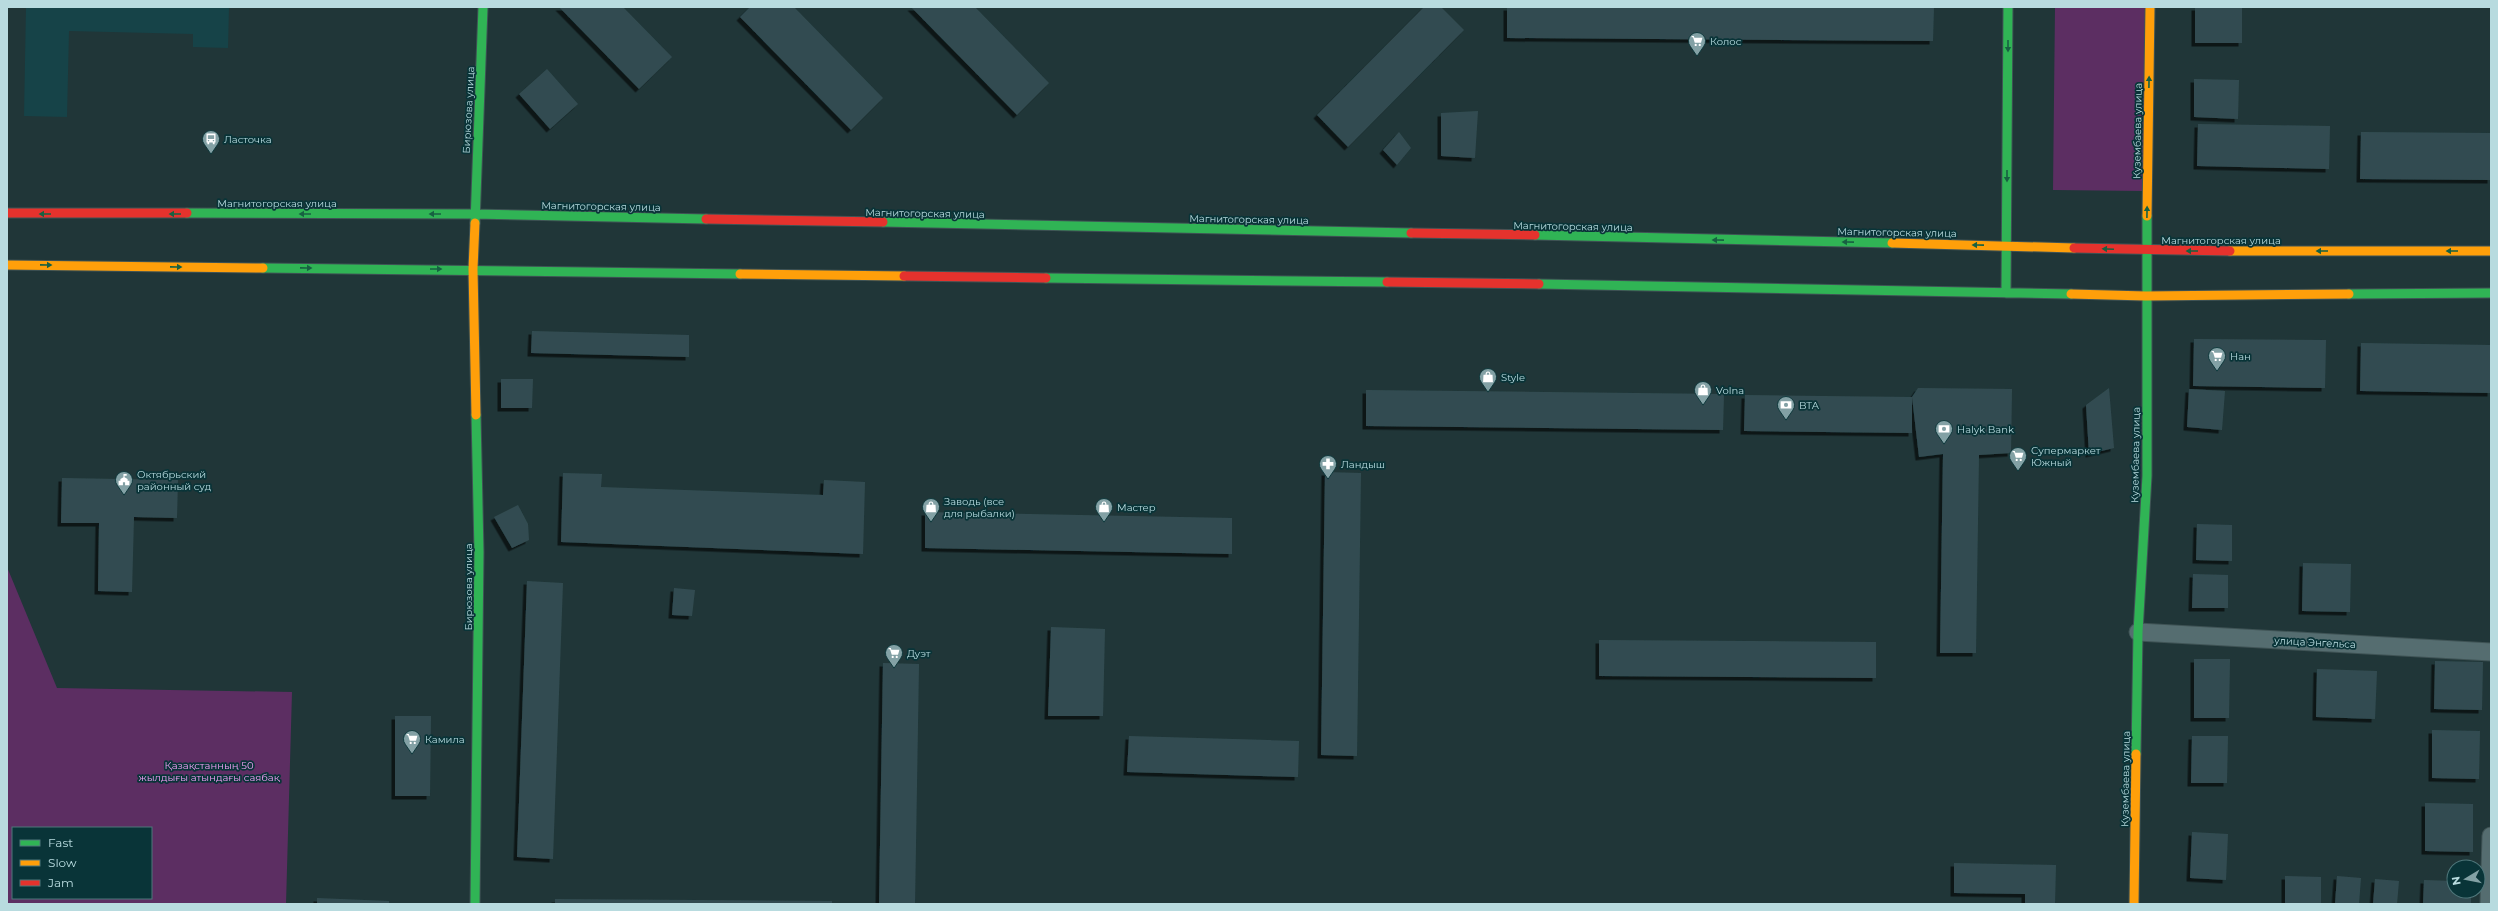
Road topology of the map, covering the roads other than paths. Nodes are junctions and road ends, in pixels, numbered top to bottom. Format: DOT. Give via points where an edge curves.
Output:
graph roads {
  1 [pos="483,7"];
  2 [pos="2008,7"];
  3 [pos="2150,7"];
  4 [pos="7,213"];
  5 [pos="474,214"];
  6 [pos="2006,245"];
  7 [pos="2491,250"];
  8 [pos="2147,251"];
  9 [pos="7,265"];
  10 [pos="473,269"];
  11 [pos="2006,293"];
  12 [pos="2491,294"];
  13 [pos="2146,296"];
  14 [pos="2138,632"];
  15 [pos="2491,652"];
  16 [pos="2491,836"];
  17 [pos="476,904"];
  18 [pos="2134,904"];
  19 [pos="2489,904"];
  1 -- 5 [label="main road, Бирюзова улица"];
  2 -- 6 [label="main road, one-way"];
  8 -- 3 [label="main road, Кузембаева улица, one-way"];
  5 -- 4 [label="main road, Магнитогорская улица, one-way"];
  6 -- 5 [label="main road, Магнитогорская улица, one-way"];
  5 -- 10 [label="main road, Бирюзова улица"];
  8 -- 6 [label="main road, Магнитогорская улица, one-way"];
  6 -- 11 [label="main road"];
  7 -- 8 [label="main road, Магнитогорская улица, one-way"];
  8 -- 13 [label="main road, Кузембаева улица"];
  9 -- 10 [label="main road, one-way"];
  10 -- 11 [label="main road" via="1729,286"];
  10 -- 17 [label="main road, Бирюзова улица" via="479,552"];
  11 -- 13 [label="main road"];
  12 -- 13 [label="main road"];
  13 -- 14 [label="main road, Кузембаева улица" via="2147,476"];
  14 -- 15 [label="street, улица Энгельса"];
  14 -- 18 [label="main road, Кузембаева улица"];
  16 -- 19 [label="street"];
}
